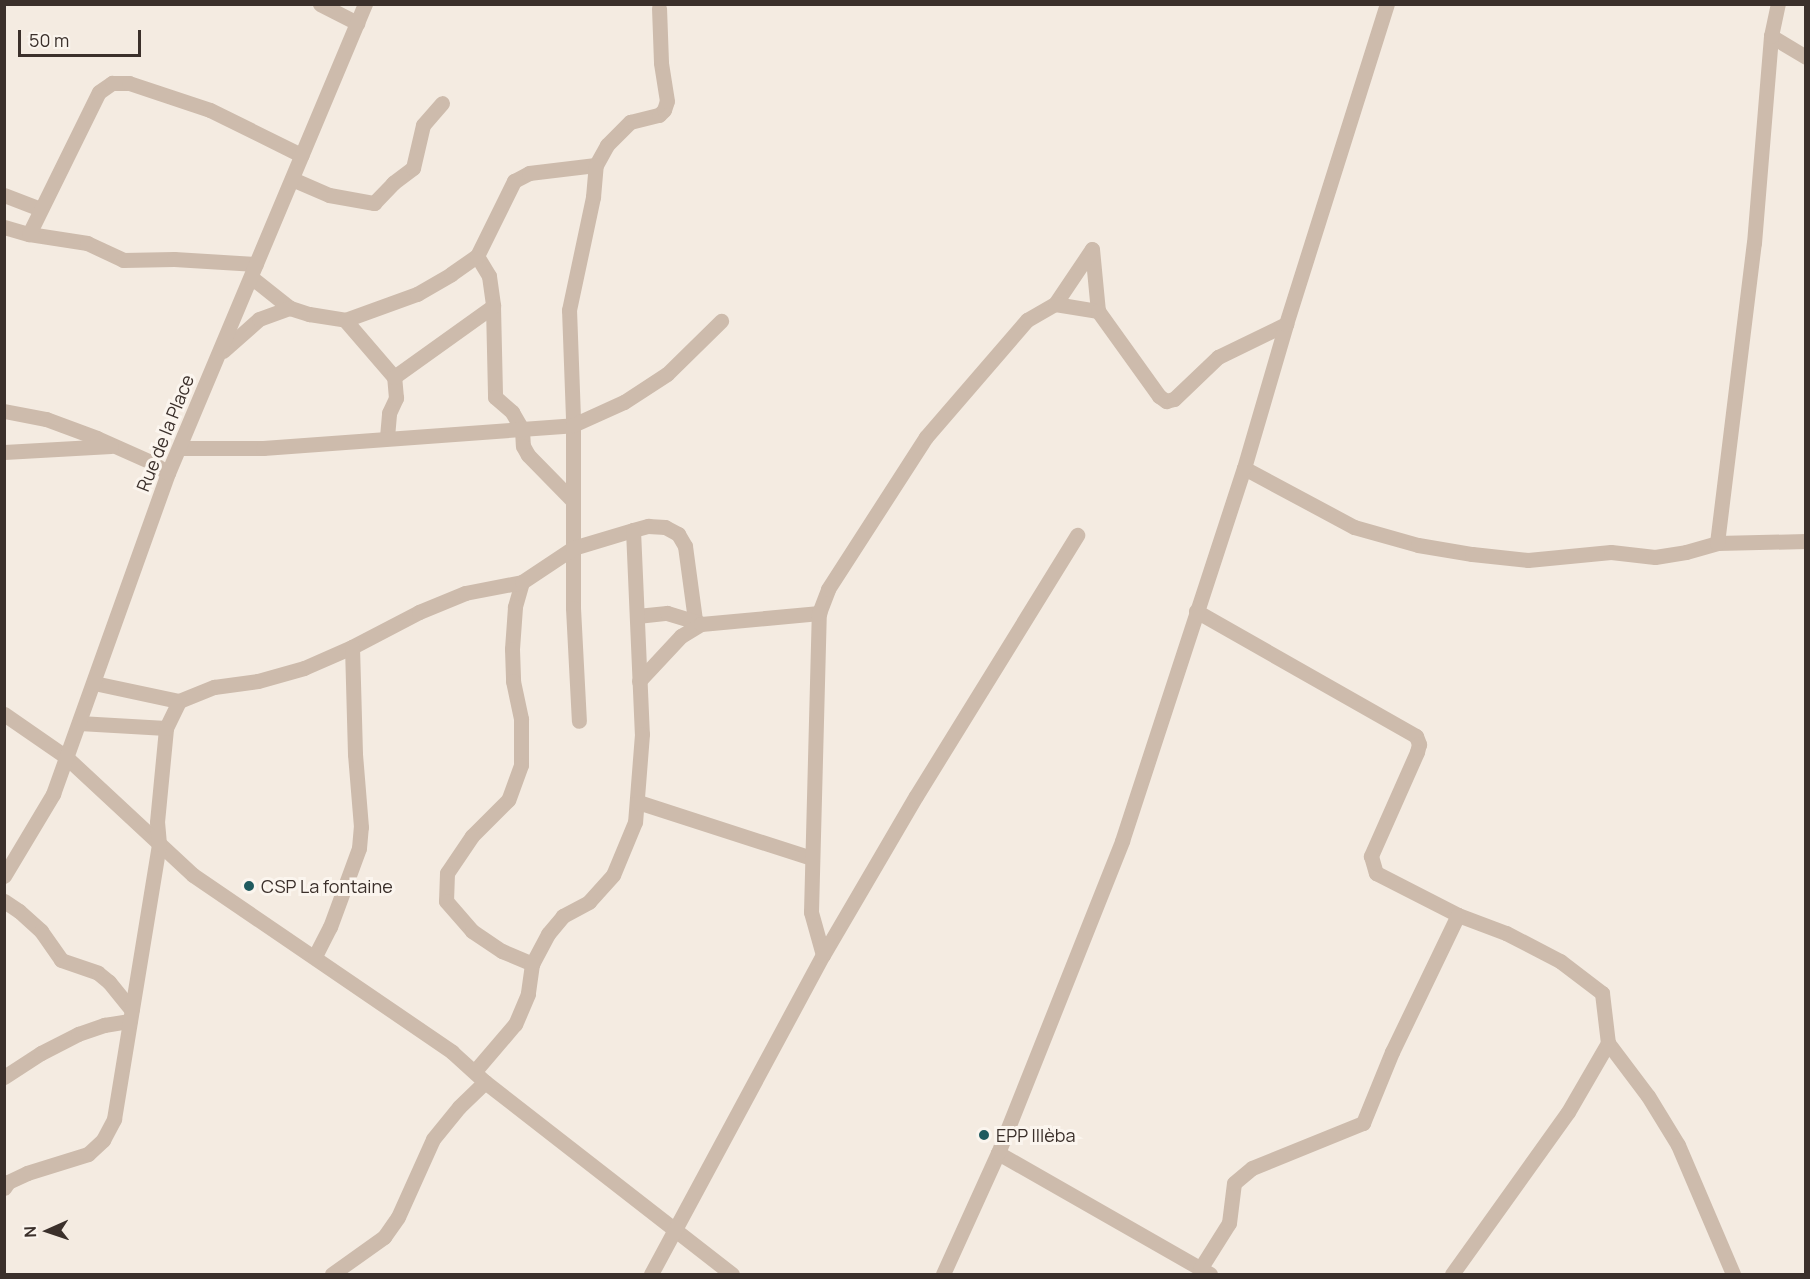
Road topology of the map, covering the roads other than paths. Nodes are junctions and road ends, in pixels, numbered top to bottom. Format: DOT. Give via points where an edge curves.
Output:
graph roads {
  1 [pos="320,4"];
  2 [pos="365,4"];
  3 [pos="1387,4"];
  4 [pos="1778,4"];
  5 [pos="659,8"];
  6 [pos="357,23"];
  7 [pos="1771,36"];
  8 [pos="1806,57"];
  9 [pos="442,103"];
  10 [pos="301,155"];
  11 [pos="596,165"];
  12 [pos="292,179"];
  13 [pos="4,195"];
  14 [pos="40,208"];
  15 [pos="4,226"];
  16 [pos="29,234"];
  17 [pos="477,256"];
  18 [pos="254,271"];
  19 [pos="1055,304"];
  20 [pos="493,306"];
  21 [pos="290,308"];
  22 [pos="1098,311"];
  23 [pos="345,320"];
  24 [pos="721,321"];
  25 [pos="1286,324"];
  26 [pos="217,357"];
  27 [pos="394,377"];
  28 [pos="4,411"];
  29 [pos="573,422"];
  30 [pos="522,429"];
  31 [pos="387,437"];
  32 [pos="114,446"];
  33 [pos="180,448"];
  34 [pos="4,452"];
  35 [pos="1244,468"];
  36 [pos="168,473"];
  37 [pos="572,500"];
  38 [pos="633,530"];
  39 [pos="1077,535"];
  40 [pos="1806,541"];
  41 [pos="1717,543"];
  42 [pos="573,548"];
  43 [pos="522,582"];
  44 [pos="1196,611"];
  45 [pos="819,613"];
  46 [pos="637,616"];
  47 [pos="698,622"];
  48 [pos="352,647"];
  49 [pos="639,681"];
  50 [pos="94,683"];
  51 [pos="179,701"];
  52 [pos="4,714"];
  53 [pos="579,721"];
  54 [pos="79,723"];
  55 [pos="166,728"];
  56 [pos="66,757"];
  57 [pos="638,802"];
  58 [pos="159,844"];
  59 [pos="811,858"];
  60 [pos="4,876"];
  61 [pos="4,901"];
  62 [pos="1458,915"];
  63 [pos="823,955"];
  64 [pos="315,956"];
  65 [pos="532,964"];
  66 [pos="131,1016"];
  67 [pos="1608,1043"];
  68 [pos="4,1077"];
  69 [pos="480,1077"];
  70 [pos="998,1153"];
  71 [pos="4,1188"];
  72 [pos="677,1231"];
  73 [pos="1205,1272"];
  74 [pos="1455,1273"];
  75 [pos="332,1275"];
  76 [pos="651,1275"];
  77 [pos="732,1275"];
  78 [pos="943,1275"];
  79 [pos="1733,1275"];
  1 -- 6 [label="street"];
  2 -- 6 [label="street, Rue de la Place"];
  3 -- 25 [label="street"];
  4 -- 7 [label="street"];
  5 -- 11 [label="street" via="667,101 664,110 659,115 630,122 607,145"];
  6 -- 10 [label="street, Rue de la Place"];
  7 -- 8 [label="street"];
  7 -- 41 [label="street" via="1754,243"];
  9 -- 12 [label="street" via="423,125 413,168 374,203 329,195"];
  10 -- 12 [label="street, Rue de la Place"];
  10 -- 14 [label="street" via="210,110 129,83 112,83 99,92"];
  11 -- 17 [label="street" via="529,173 514,181"];
  11 -- 29 [label="street" via="569,310"];
  12 -- 18 [label="street, Rue de la Place"];
  13 -- 14 [label="street"];
  14 -- 16 [label="street"];
  15 -- 16 [label="street"];
  16 -- 18 [label="street" via="87,243 123,260 174,259"];
  17 -- 20 [label="street" via="489,276"];
  17 -- 23 [label="street" via="417,294"];
  18 -- 21 [label="street"];
  18 -- 26 [label="street, Rue de la Place"];
  19 -- 22 [label="street"];
  19 -- 22 [label="street" via="1092,249"];
  19 -- 45 [label="street" via="1027,320 926,437 828,589"];
  20 -- 27 [label="street"];
  20 -- 30 [label="street" via="495,398 512,412"];
  21 -- 23 [label="street"];
  21 -- 26 [label="street" via="259,319"];
  22 -- 25 [label="street" via="1166,401 1174,399 1218,357"];
  23 -- 27 [label="street"];
  24 -- 29 [label="street" via="667,374 624,402"];
  25 -- 35 [label="street"];
  26 -- 33 [label="street, Rue de la Place"];
  27 -- 31 [label="street" via="396,398 389,413"];
  28 -- 32 [label="street" via="46,419"];
  29 -- 30 [label="street"];
  29 -- 37 [label="street"];
  30 -- 31 [label="street"];
  30 -- 37 [label="street" via="528,455"];
  31 -- 33 [label="street" via="263,448"];
  32 -- 34 [label="street"];
  32 -- 36 [label="street"];
  33 -- 36 [label="street, Rue de la Place"];
  35 -- 41 [label="street" via="1354,527 1461,552 1528,560 1611,552 1655,557"];
  35 -- 44 [label="street"];
  36 -- 50 [label="street, Rue de la Place"];
  37 -- 42 [label="street"];
  38 -- 42 [label="street"];
  38 -- 46 [label="street"];
  38 -- 47 [label="street" via="665,527 678,534 685,546"];
  39 -- 63 [label="street"];
  40 -- 41 [label="street"];
  42 -- 43 [label="street"];
  42 -- 53 [label="street"];
  43 -- 48 [label="street" via="465,593"];
  43 -- 65 [label="street" via="515,607 512,649 513,681 521,719 521,765 508,800 472,836 447,873 446,901 472,932"];
  44 -- 62 [label="street" via="1416,736 1418,752 1371,856 1371,865 1376,873"];
  44 -- 70 [label="street" via="1122,841"];
  45 -- 47 [label="street"];
  45 -- 59 [label="street"];
  46 -- 47 [label="street" via="667,613"];
  46 -- 49 [label="street"];
  47 -- 49 [label="street"];
  48 -- 51 [label="street" via="304,668 258,681 214,687"];
  48 -- 64 [label="street" via="361,826 358,848 334,917"];
  49 -- 57 [label="street" via="642,734"];
  50 -- 51 [label="street"];
  50 -- 54 [label="street, Rue de la Place"];
  51 -- 55 [label="street"];
  52 -- 56 [label="street"];
  54 -- 55 [label="street"];
  54 -- 56 [label="street, Rue de la Place"];
  55 -- 58 [label="street" via="157,822"];
  56 -- 58 [label="street"];
  56 -- 60 [label="street, Rue de la Place" via="53,794"];
  57 -- 59 [label="street"];
  57 -- 65 [label="street" via="635,822 613,875 589,902 563,916"];
  58 -- 64 [label="street" via="193,874"];
  58 -- 66 [label="street"];
  59 -- 63 [label="street" via="811,912"];
  61 -- 66 [label="street" via="20,910 41,931 61,960 98,973 109,982"];
  62 -- 67 [label="street" via="1506,933 1560,961 1602,993"];
  62 -- 73 [label="street" via="1392,1052 1363,1123 1252,1168 1234,1184 1228,1223"];
  63 -- 72 [label="street"];
  64 -- 69 [label="street" via="452,1052"];
  65 -- 69 [label="street" via="528,994 515,1024"];
  66 -- 68 [label="street" via="78,1034"];
  66 -- 71 [label="street" via="114,1119 103,1140 88,1154 27,1173"];
  67 -- 74 [label="street" via="1568,1112"];
  67 -- 79 [label="street" via="1678,1145"];
  69 -- 72 [label="street"];
  69 -- 75 [label="street" via="434,1139 398,1217 384,1237"];
  70 -- 73 [label="street"];
  70 -- 78 [label="street"];
  72 -- 76 [label="street"];
  72 -- 77 [label="street"];
}
